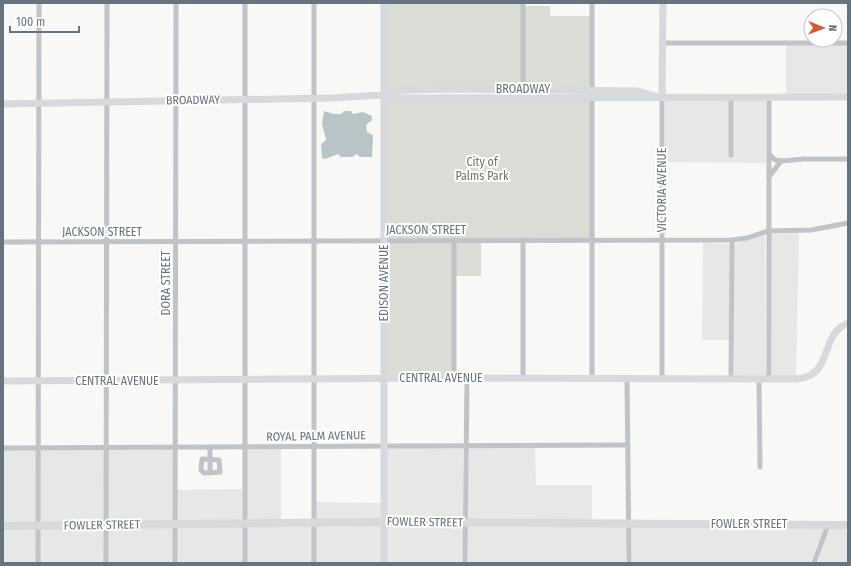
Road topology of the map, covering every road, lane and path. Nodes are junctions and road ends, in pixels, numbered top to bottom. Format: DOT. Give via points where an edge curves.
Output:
graph roads {
  1 [pos="39,3"];
  2 [pos="108,3"];
  3 [pos="176,3"];
  4 [pos="245,3"];
  5 [pos="314,3"];
  6 [pos="384,3"];
  7 [pos="523,3"];
  8 [pos="592,3"];
  9 [pos="663,3"];
  10 [pos="663,43"];
  11 [pos="848,43"];
  12 [pos="523,89"];
  13 [pos="592,89"];
  14 [pos="383,95"];
  15 [pos="592,97"];
  16 [pos="848,97"];
  17 [pos="314,98"];
  18 [pos="523,98"];
  19 [pos="662,98"];
  20 [pos="731,98"];
  21 [pos="769,98"];
  22 [pos="175,100"];
  23 [pos="245,100"];
  24 [pos="107,102"];
  25 [pos="3,104"];
  26 [pos="38,104"];
  27 [pos="769,154"];
  28 [pos="731,155"];
  29 [pos="848,159"];
  30 [pos="781,161"];
  31 [pos="769,176"];
  32 [pos="848,223"];
  33 [pos="768,231"];
  34 [pos="314,240"];
  35 [pos="384,240"];
  36 [pos="454,240"];
  37 [pos="523,240"];
  38 [pos="592,240"];
  39 [pos="662,240"];
  40 [pos="732,240"];
  41 [pos="176,241"];
  42 [pos="245,241"];
  43 [pos="3,242"];
  44 [pos="38,242"];
  45 [pos="106,242"];
  46 [pos="848,323"];
  47 [pos="384,378"];
  48 [pos="454,378"];
  49 [pos="467,378"];
  50 [pos="523,378"];
  51 [pos="592,378"];
  52 [pos="627,378"];
  53 [pos="662,378"];
  54 [pos="732,378"];
  55 [pos="314,379"];
  56 [pos="759,379"];
  57 [pos="769,379"];
  58 [pos="176,380"];
  59 [pos="245,380"];
  60 [pos="3,381"];
  61 [pos="38,381"];
  62 [pos="106,381"];
  63 [pos="314,445"];
  64 [pos="384,445"];
  65 [pos="466,445"];
  66 [pos="628,445"];
  67 [pos="176,446"];
  68 [pos="245,446"];
  69 [pos="106,447"];
  70 [pos="210,447"];
  71 [pos="3,448"];
  72 [pos="38,448"];
  73 [pos="210,459"];
  74 [pos="760,467"];
  75 [pos="210,473"];
  76 [pos="314,522"];
  77 [pos="384,522"];
  78 [pos="466,523"];
  79 [pos="175,524"];
  80 [pos="245,524"];
  81 [pos="628,524"];
  82 [pos="106,525"];
  83 [pos="828,525"];
  84 [pos="848,525"];
  85 [pos="3,526"];
  86 [pos="38,526"];
  87 [pos="38,563"];
  88 [pos="106,563"];
  89 [pos="175,563"];
  90 [pos="245,563"];
  91 [pos="314,563"];
  92 [pos="384,563"];
  93 [pos="465,563"];
  94 [pos="629,563"];
  95 [pos="814,563"];
  1 -- 26 [label="street"];
  2 -- 24 [label="street"];
  3 -- 22 [label="street, DORA STREET"];
  4 -- 23 [label="street"];
  5 -- 17 [label="street"];
  6 -- 14 [label="street, EDISON AVENUE"];
  7 -- 12 [label="street"];
  8 -- 13 [label="street"];
  9 -- 10 [label="street, VICTORIA AVENUE"];
  10 -- 11 [label="street"];
  10 -- 19 [label="street, VICTORIA AVENUE"];
  12 -- 13 [label="street, BROADWAY"];
  12 -- 14 [label="street, BROADWAY" via="405,90"];
  12 -- 18 [label="street"];
  13 -- 15 [label="street"];
  13 -- 19 [label="street, BROADWAY" via="638,90"];
  14 -- 17 [label="street, BROADWAY"];
  14 -- 18 [label="street, BROADWAY" via="400,98"];
  14 -- 35 [label="street, EDISON AVENUE"];
  15 -- 18 [label="street, BROADWAY"];
  15 -- 19 [label="street, BROADWAY"];
  15 -- 38 [label="street"];
  16 -- 21 [label="street, BROADWAY"];
  17 -- 23 [label="street, BROADWAY"];
  17 -- 34 [label="street"];
  19 -- 20 [label="street, BROADWAY"];
  19 -- 39 [label="street, VICTORIA AVENUE"];
  20 -- 21 [label="street, BROADWAY"];
  20 -- 28 [label="street"];
  21 -- 27 [label="street"];
  22 -- 23 [label="street, BROADWAY"];
  22 -- 24 [label="street, BROADWAY"];
  22 -- 41 [label="street, DORA STREET"];
  23 -- 42 [label="street"];
  24 -- 26 [label="street, BROADWAY"];
  24 -- 45 [label="street"];
  25 -- 26 [label="street, BROADWAY"];
  26 -- 44 [label="street"];
  27 -- 30 [label="street" via="775,160"];
  27 -- 31 [label="street"];
  29 -- 30 [label="street"];
  30 -- 31 [label="street"];
  31 -- 33 [label="street"];
  32 -- 33 [label="street, JACKSON STREET" via="810,230"];
  33 -- 40 [label="street, JACKSON STREET"];
  33 -- 57 [label="street"];
  34 -- 35 [label="street, JACKSON STREET"];
  34 -- 42 [label="street, JACKSON STREET"];
  34 -- 55 [label="street"];
  35 -- 36 [label="street, JACKSON STREET"];
  35 -- 47 [label="street, EDISON AVENUE"];
  36 -- 37 [label="street, JACKSON STREET"];
  36 -- 48 [label="street"];
  37 -- 38 [label="street, JACKSON STREET"];
  37 -- 50 [label="street"];
  38 -- 39 [label="street, JACKSON STREET"];
  38 -- 51 [label="street"];
  39 -- 40 [label="street, JACKSON STREET"];
  39 -- 53 [label="street, VICTORIA AVENUE"];
  40 -- 54 [label="street"];
  41 -- 42 [label="street, JACKSON STREET"];
  41 -- 45 [label="street, JACKSON STREET"];
  41 -- 58 [label="street, DORA STREET"];
  42 -- 59 [label="street"];
  43 -- 44 [label="street, JACKSON STREET"];
  44 -- 45 [label="street, JACKSON STREET"];
  44 -- 61 [label="street"];
  45 -- 62 [label="street"];
  46 -- 57 [label="street, CENTRAL AVENUE" via="838,328 831,336 824,361 813,373 802,378"];
  47 -- 48 [label="street, CENTRAL AVENUE"];
  47 -- 55 [label="street, CENTRAL AVENUE"];
  47 -- 64 [label="street, EDISON AVENUE"];
  48 -- 49 [label="street, CENTRAL AVENUE"];
  49 -- 50 [label="street, CENTRAL AVENUE"];
  49 -- 65 [label="street"];
  50 -- 51 [label="street, CENTRAL AVENUE"];
  51 -- 52 [label="street, CENTRAL AVENUE"];
  52 -- 53 [label="street, CENTRAL AVENUE"];
  52 -- 66 [label="street"];
  53 -- 54 [label="street, CENTRAL AVENUE"];
  54 -- 56 [label="street, CENTRAL AVENUE"];
  55 -- 59 [label="street, CENTRAL AVENUE"];
  55 -- 63 [label="street"];
  56 -- 57 [label="street, CENTRAL AVENUE"];
  56 -- 74 [label="street"];
  58 -- 59 [label="street, CENTRAL AVENUE"];
  58 -- 62 [label="street, CENTRAL AVENUE"];
  58 -- 67 [label="street, DORA STREET"];
  59 -- 68 [label="street"];
  60 -- 61 [label="street, CENTRAL AVENUE"];
  61 -- 62 [label="street, CENTRAL AVENUE"];
  61 -- 72 [label="street"];
  62 -- 69 [label="street"];
  63 -- 64 [label="street, ROYAL PALM AVENUE"];
  63 -- 68 [label="street, ROYAL PALM AVENUE"];
  63 -- 76 [label="street"];
  64 -- 65 [label="street, ROYAL PALM AVENUE"];
  64 -- 77 [label="street, EDISON AVENUE"];
  65 -- 66 [label="street, ROYAL PALM AVENUE"];
  65 -- 78 [label="street"];
  66 -- 81 [label="street"];
  67 -- 69 [label="street, ROYAL PALM AVENUE"];
  67 -- 70 [label="street, ROYAL PALM AVENUE"];
  67 -- 79 [label="street, DORA STREET"];
  68 -- 70 [label="street, ROYAL PALM AVENUE"];
  68 -- 80 [label="street"];
  69 -- 72 [label="street, ROYAL PALM AVENUE"];
  69 -- 82 [label="street"];
  70 -- 73 [label="street"];
  71 -- 72 [label="street, ROYAL PALM AVENUE"];
  72 -- 86 [label="street"];
  73 -- 75 [label="street"];
  73 -- 75 [label="street" via="202,459 201,462 202,472"];
  73 -- 75 [label="street" via="219,460 220,472"];
  76 -- 77 [label="main road, FOWLER STREET"];
  76 -- 80 [label="main road, FOWLER STREET"];
  76 -- 91 [label="street"];
  77 -- 78 [label="main road, FOWLER STREET"];
  77 -- 92 [label="street, EDISON AVENUE"];
  78 -- 81 [label="main road, FOWLER STREET"];
  78 -- 93 [label="street"];
  79 -- 80 [label="main road, FOWLER STREET"];
  79 -- 82 [label="main road, FOWLER STREET"];
  79 -- 89 [label="street, DORA STREET"];
  80 -- 90 [label="street"];
  81 -- 83 [label="main road, FOWLER STREET"];
  81 -- 94 [label="street"];
  82 -- 86 [label="main road, FOWLER STREET"];
  82 -- 88 [label="street"];
  83 -- 84 [label="main road, FOWLER STREET"];
  83 -- 95 [label="street"];
  85 -- 86 [label="main road, FOWLER STREET"];
  86 -- 87 [label="street"];
}
